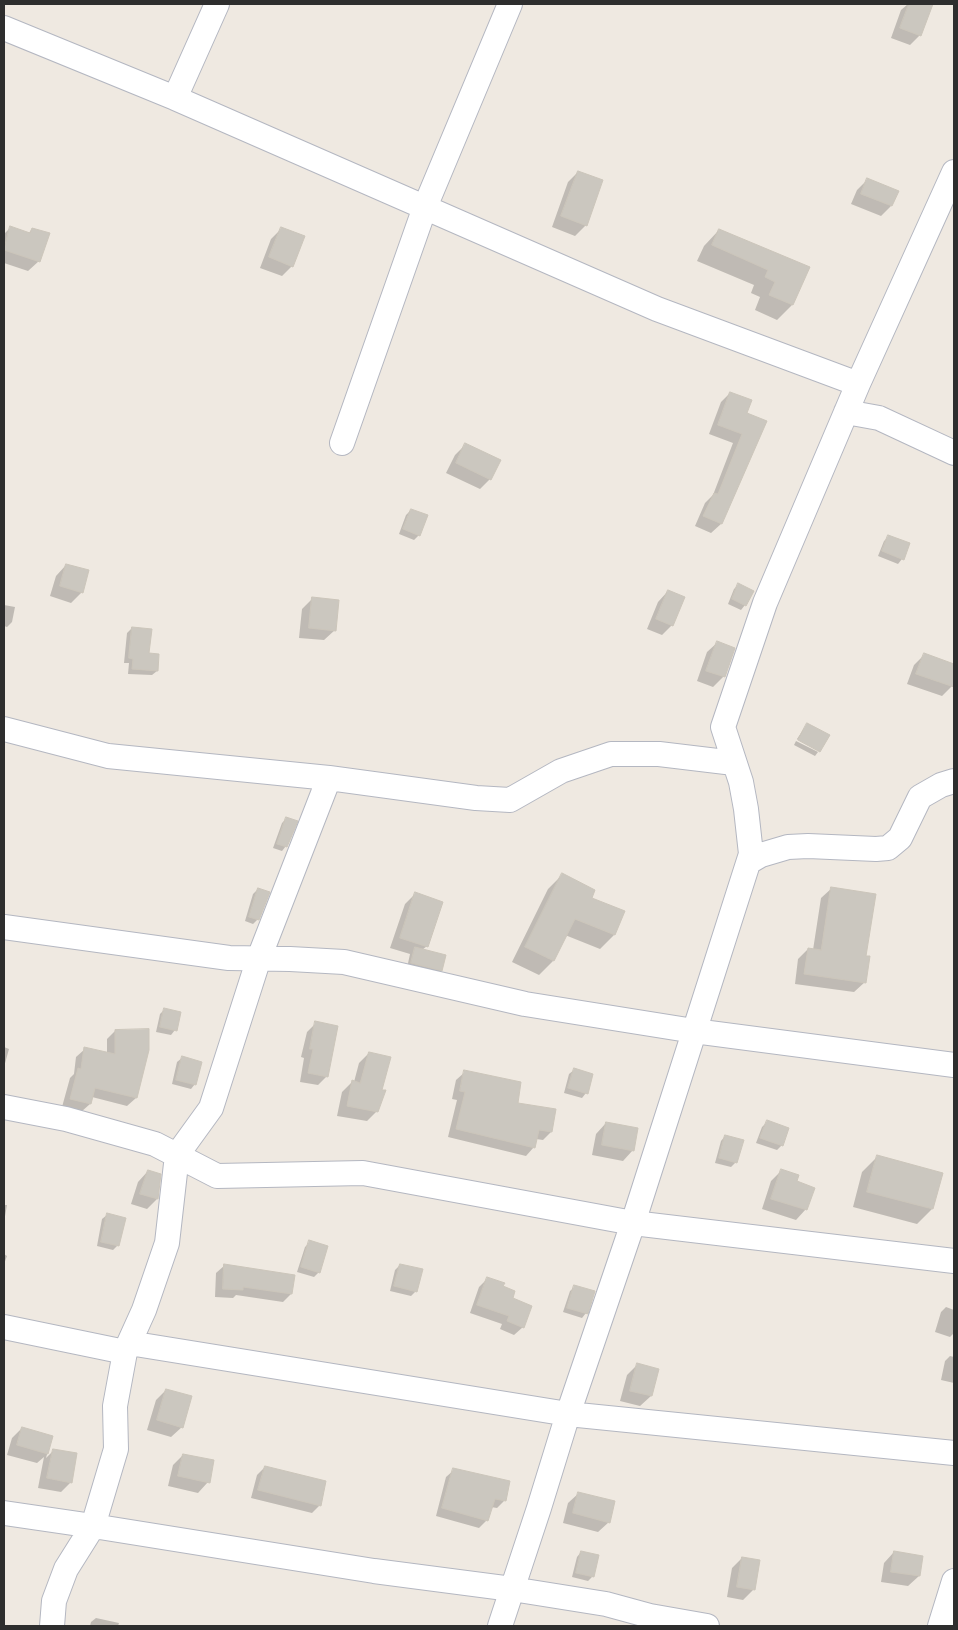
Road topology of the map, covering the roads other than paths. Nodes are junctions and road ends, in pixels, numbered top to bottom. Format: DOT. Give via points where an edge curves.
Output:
graph roads {
  1 [pos="217,4"];
  2 [pos="510,4"];
  3 [pos="4,28"];
  4 [pos="175,98"];
  5 [pos="954,172"];
  6 [pos="425,207"];
  7 [pos="858,384"];
  8 [pos="846,412"];
  9 [pos="342,443"];
  10 [pos="954,453"];
  11 [pos="4,729"];
  12 [pos="734,763"];
  13 [pos="329,778"];
  14 [pos="954,781"];
  15 [pos="749,862"];
  16 [pos="4,927"];
  17 [pos="259,958"];
  18 [pos="694,1031"];
  19 [pos="954,1065"];
  20 [pos="4,1107"];
  21 [pos="177,1155"];
  22 [pos="633,1223"];
  23 [pos="954,1261"];
  24 [pos="4,1327"];
  25 [pos="126,1348"];
  26 [pos="568,1414"];
  27 [pos="954,1453"];
  28 [pos="4,1513"];
  29 [pos="93,1526"];
  30 [pos="954,1581"];
  31 [pos="512,1589"];
  32 [pos="52,1626"];
  33 [pos="500,1626"];
  34 [pos="707,1626"];
  35 [pos="940,1626"];
  1 -- 4 [label="street"];
  2 -- 6 [label="street"];
  3 -- 4 [label="street"];
  4 -- 6 [label="street"];
  5 -- 7 [label="street"];
  6 -- 7 [label="street" via="657,309"];
  6 -- 9 [label="street"];
  7 -- 8 [label="street"];
  8 -- 10 [label="street" via="879,418"];
  8 -- 12 [label="street" via="765,603 722,726"];
  11 -- 13 [label="street" via="108,756"];
  12 -- 13 [label="street" via="659,754 611,754 561,771 510,800"];
  12 -- 15 [label="street" via="746,809"];
  13 -- 17 [label="street"];
  14 -- 15 [label="street" via="920,798 900,838 888,848 788,847"];
  15 -- 18 [label="street"];
  16 -- 17 [label="street" via="229,958"];
  17 -- 18 [label="street" via="344,962 525,1004"];
  17 -- 21 [label="street" via="210,1108"];
  18 -- 19 [label="street"];
  18 -- 22 [label="street"];
  20 -- 21 [label="street" via="66,1119 155,1144"];
  21 -- 22 [label="street" via="217,1176 363,1173"];
  21 -- 25 [label="street" via="167,1243 144,1310"];
  22 -- 23 [label="street"];
  22 -- 26 [label="street"];
  24 -- 25 [label="street"];
  25 -- 26 [label="street"];
  25 -- 29 [label="street" via="115,1406 116,1449"];
  26 -- 27 [label="street"];
  26 -- 31 [label="street"];
  28 -- 29 [label="street"];
  29 -- 31 [label="street" via="374,1571"];
  29 -- 32 [label="street" via="66,1569 54,1601"];
  30 -- 35 [label="street"];
  31 -- 33 [label="street"];
  31 -- 34 [label="street" via="606,1604"];
}
